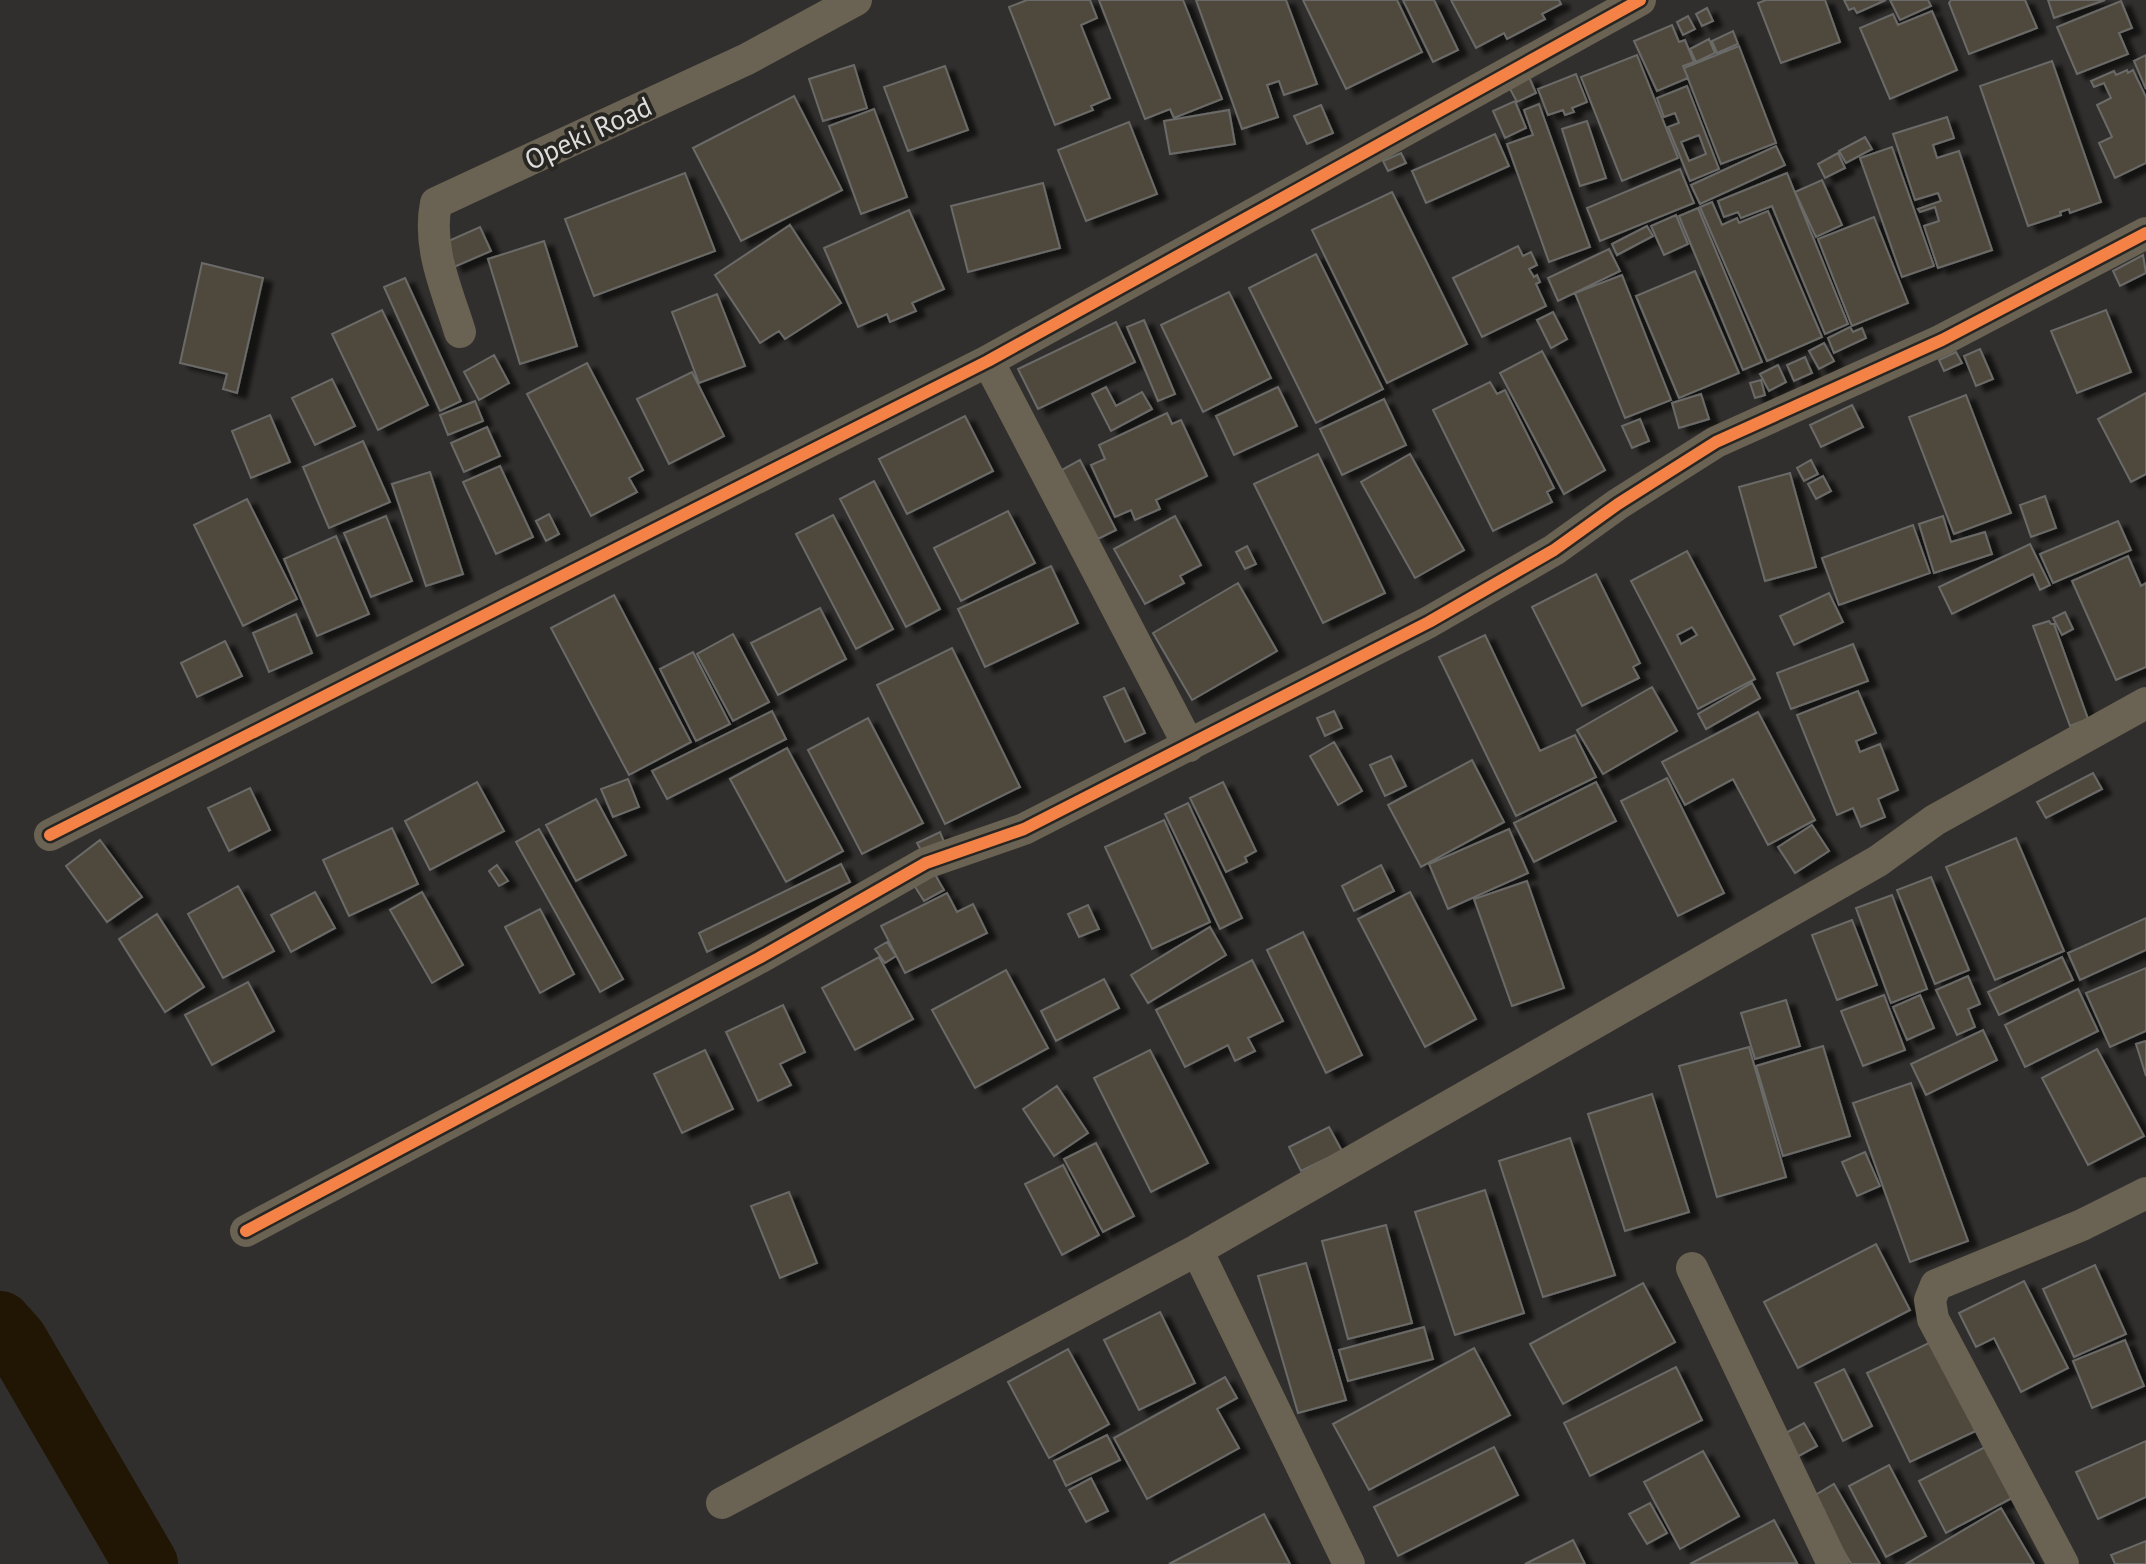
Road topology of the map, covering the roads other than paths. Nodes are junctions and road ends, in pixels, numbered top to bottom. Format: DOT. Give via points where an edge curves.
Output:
graph roads {
  1 [pos="856,0"];
  2 [pos="1640,0"];
  3 [pos="2146,233"];
  4 [pos="460,332"];
  5 [pos="988,361"];
  6 [pos="2146,703"];
  7 [pos="1189,746"];
  8 [pos="50,835"];
  9 [pos="2146,1193"];
  10 [pos="246,1231"];
  11 [pos="1197,1250"];
  12 [pos="1692,1268"];
  13 [pos="722,1503"];
  14 [pos="1349,1564"];
  15 [pos="1833,1564"];
  16 [pos="2063,1564"];
  1 -- 4 [label="street, Opeki Road" via="747,59 436,203 434,247"];
  2 -- 5 [label="street"];
  3 -- 7 [label="street" via="1942,340 1716,442 1485,591"];
  5 -- 7 [label="street"];
  5 -- 8 [label="street"];
  6 -- 11 [label="street" via="1935,820 1878,861"];
  7 -- 10 [label="street" via="1024,829 926,863 759,958"];
  9 -- 16 [label="street" via="1936,1285 1930,1300 1933,1319"];
  11 -- 13 [label="street"];
  11 -- 14 [label="street"];
  12 -- 15 [label="street"];
}
